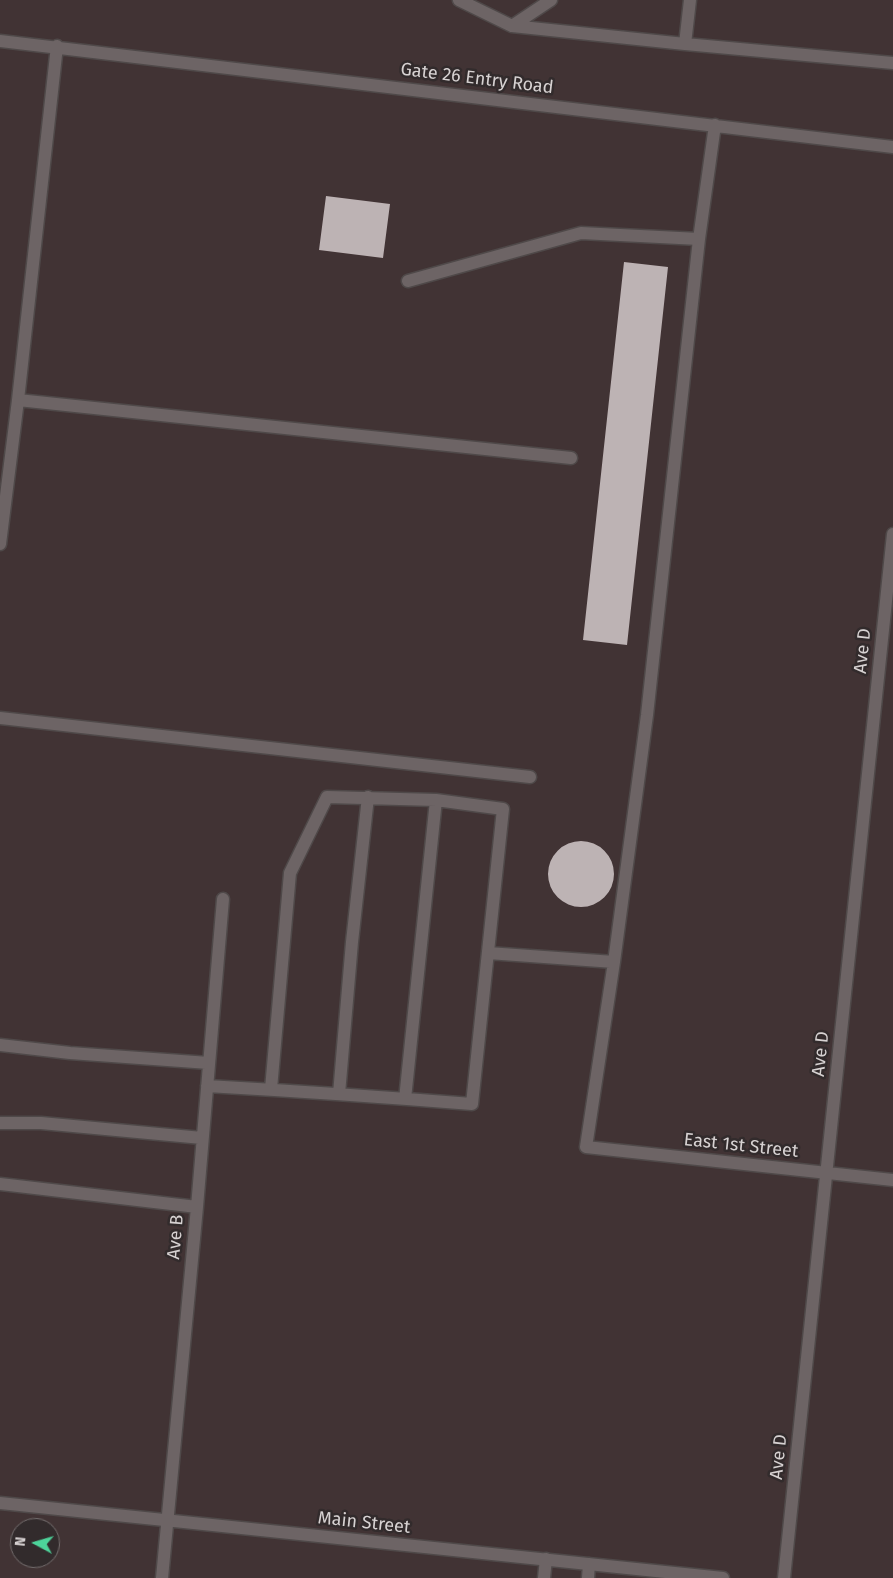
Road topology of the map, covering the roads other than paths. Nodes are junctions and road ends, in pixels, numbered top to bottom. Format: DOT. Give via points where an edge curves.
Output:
graph roads {
  1 [pos="459,0"];
  2 [pos="551,0"];
  3 [pos="690,0"];
  4 [pos="512,26"];
  5 [pos="0,41"];
  6 [pos="685,44"];
  7 [pos="57,46"];
  8 [pos="893,62"];
  9 [pos="715,125"];
  10 [pos="893,147"];
  11 [pos="700,239"];
  12 [pos="408,281"];
  13 [pos="18,400"];
  14 [pos="571,458"];
  15 [pos="893,534"];
  16 [pos="0,544"];
  17 [pos="0,718"];
  18 [pos="530,777"];
  19 [pos="368,797"];
  20 [pos="436,800"];
  21 [pos="223,900"];
  22 [pos="488,953"];
  23 [pos="614,962"];
  24 [pos="0,1045"];
  25 [pos="209,1063"];
  26 [pos="207,1086"];
  27 [pos="272,1090"];
  28 [pos="340,1094"];
  29 [pos="404,1099"];
  30 [pos="0,1123"];
  31 [pos="202,1138"];
  32 [pos="826,1173"];
  33 [pos="893,1180"];
  34 [pos="0,1184"];
  35 [pos="197,1207"];
  36 [pos="0,1503"];
  37 [pos="167,1520"];
  38 [pos="546,1559"];
  39 [pos="590,1564"];
  40 [pos="162,1578"];
  41 [pos="544,1578"];
  42 [pos="588,1578"];
  43 [pos="723,1578"];
  44 [pos="784,1578"];
  1 -- 4 [label="street"];
  2 -- 4 [label="street"];
  3 -- 6 [label="street"];
  4 -- 6 [label="street"];
  5 -- 7 [label="street, Gate 26 Entry Road"];
  6 -- 8 [label="street"];
  7 -- 9 [label="street, Gate 26 Entry Road"];
  7 -- 13 [label="street"];
  9 -- 10 [label="street, Gate 26 Entry Road"];
  9 -- 11 [label="street"];
  11 -- 12 [label="street" via="581,233"];
  11 -- 23 [label="street" via="647,715"];
  13 -- 14 [label="street"];
  13 -- 16 [label="street"];
  15 -- 32 [label="street, Ave D"];
  17 -- 18 [label="street"];
  19 -- 20 [label="street"];
  19 -- 27 [label="street" via="327,796 290,873"];
  19 -- 28 [label="street"];
  20 -- 22 [label="street" via="504,809"];
  20 -- 29 [label="street"];
  21 -- 25 [label="street, Ave B"];
  22 -- 23 [label="street"];
  22 -- 29 [label="street" via="472,1104"];
  23 -- 32 [label="street, East 1st Street" via="586,1148"];
  24 -- 25 [label="street"];
  25 -- 26 [label="street, Ave B"];
  26 -- 27 [label="street"];
  26 -- 31 [label="street, Ave B"];
  27 -- 28 [label="street"];
  28 -- 29 [label="street"];
  30 -- 31 [label="street"];
  31 -- 35 [label="street, Ave B"];
  32 -- 33 [label="street, East 1st Street"];
  32 -- 44 [label="street, Ave D"];
  34 -- 35 [label="street"];
  35 -- 37 [label="street, Ave B"];
  36 -- 37 [label="street, Main Street"];
  37 -- 38 [label="street, Main Street"];
  37 -- 40 [label="street, Ave B"];
  38 -- 39 [label="street, Main Street"];
  38 -- 41 [label="street"];
  39 -- 42 [label="street"];
  39 -- 43 [label="street, Main Street"];
}
